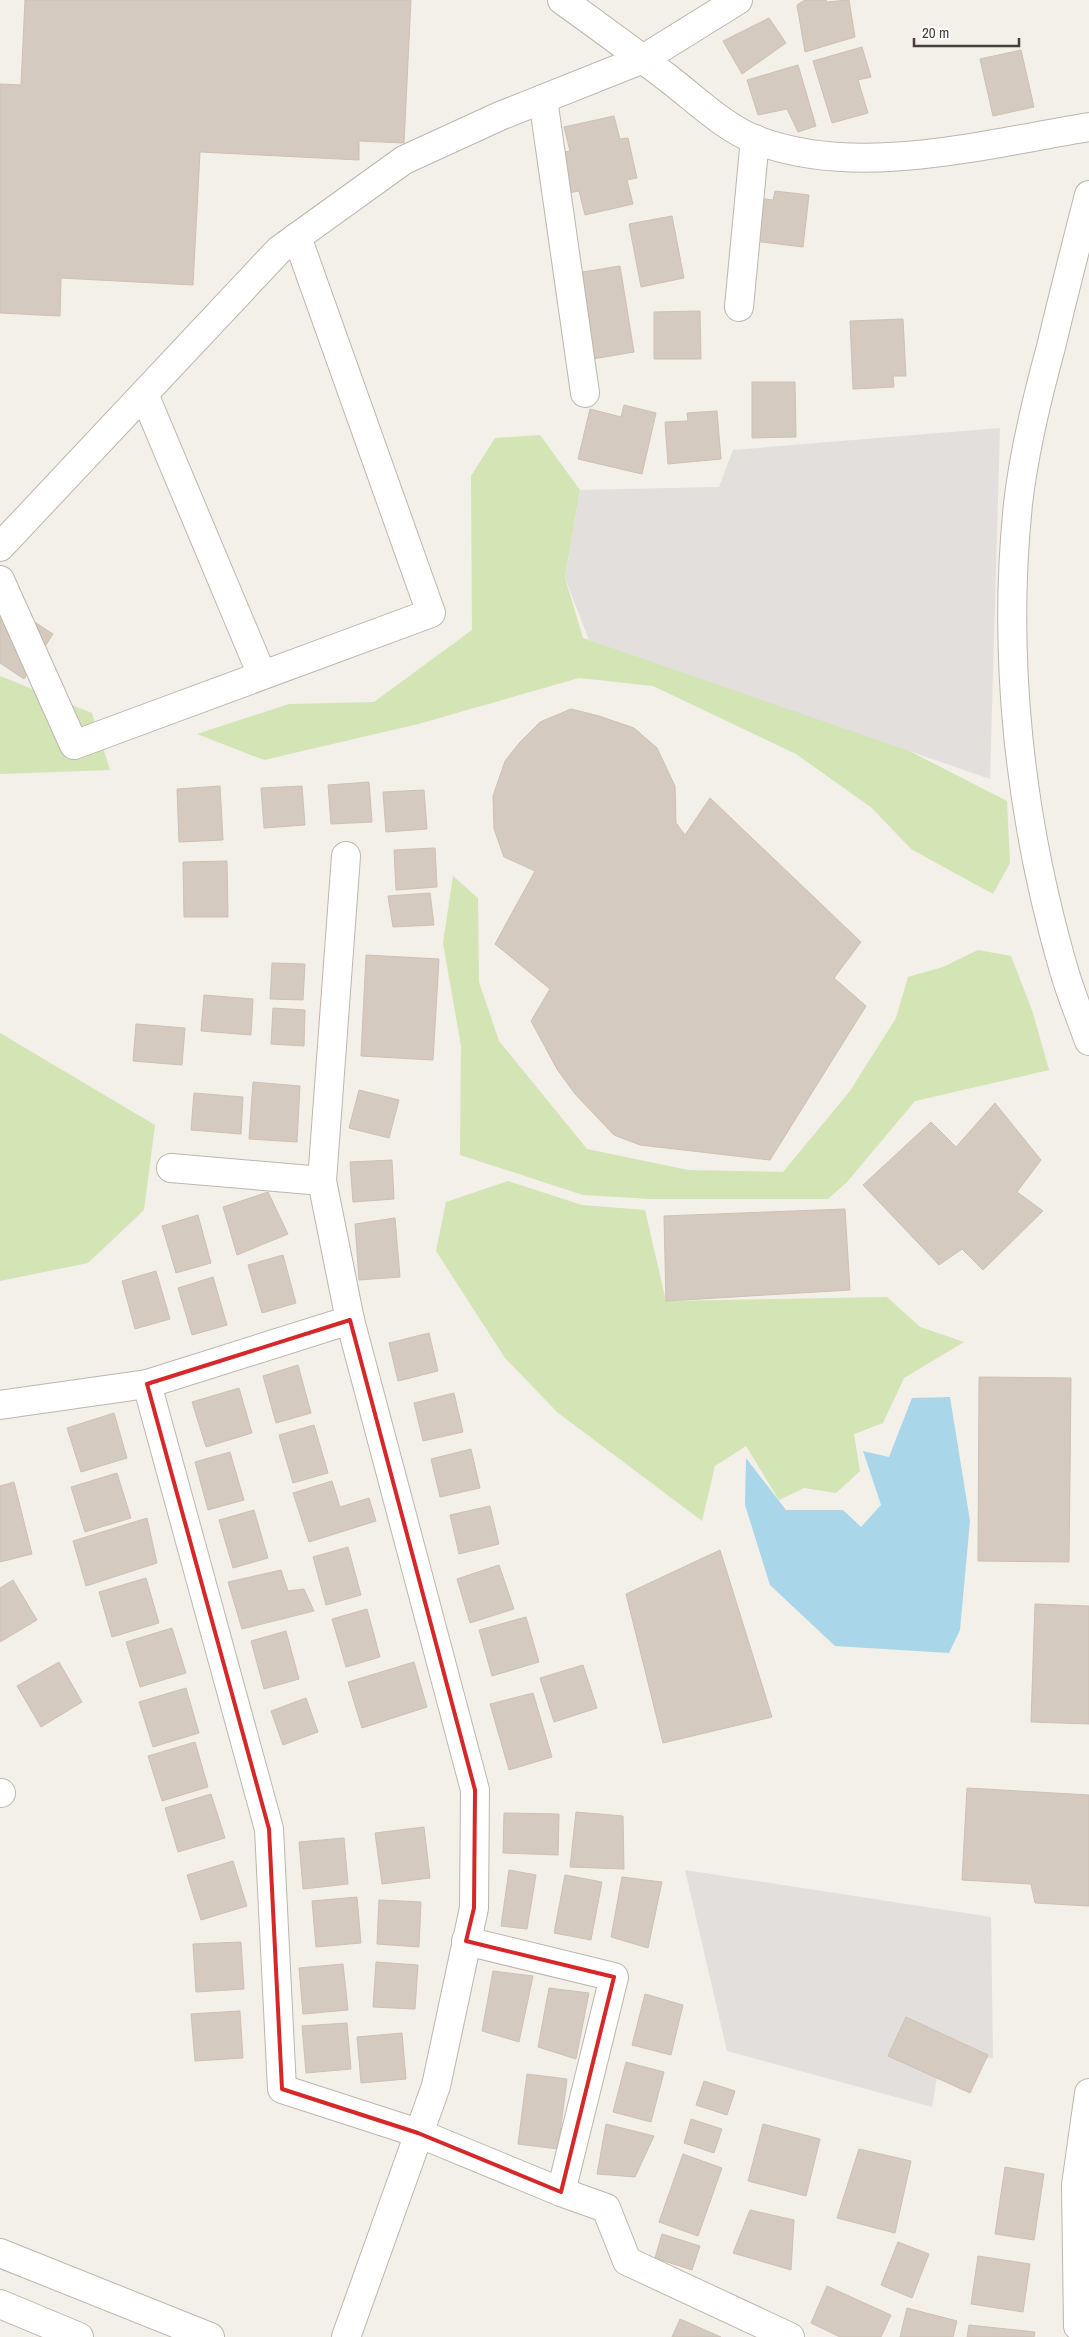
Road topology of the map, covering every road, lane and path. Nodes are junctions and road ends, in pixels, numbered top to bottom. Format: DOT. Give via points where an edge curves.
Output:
graph roads {
  1 [pos="562,0"];
  2 [pos="738,0"];
  3 [pos="643,59"];
  4 [pos="543,99"];
  5 [pos="1089,127"];
  6 [pos="754,140"];
  7 [pos="1089,195"];
  8 [pos="297,237"];
  9 [pos="739,307"];
  10 [pos="584,393"];
  11 [pos="144,394"];
  12 [pos="0,547"];
  13 [pos="0,580"];
  14 [pos="262,675"];
  15 [pos="346,856"];
  16 [pos="1089,1041"];
  17 [pos="171,1168"];
  18 [pos="322,1181"];
  19 [pos="350,1320"];
  20 [pos="147,1384"];
  21 [pos="0,1405"];
  22 [pos="466,1941"];
  23 [pos="1089,2093"];
  24 [pos="418,2133"];
  25 [pos="560,2192"];
  26 [pos="0,2253"];
  27 [pos="0,2304"];
  28 [pos="1081,2333"];
  29 [pos="79,2337"];
  30 [pos="210,2337"];
  31 [pos="346,2337"];
  32 [pos="790,2337"];
  1 -- 3 [label="street"];
  2 -- 3 [label="street"];
  3 -- 4 [label="street"];
  3 -- 6 [label="street" via="717,117"];
  4 -- 8 [label="street" via="404,160"];
  4 -- 10 [label="street"];
  5 -- 6 [label="street" via="923,154 858,158 802,154"];
  6 -- 9 [label="street"];
  7 -- 16 [label="street" via="1034,411 1018,503 1013,595 1014,688 1039,877 1063,969"];
  8 -- 11 [label="street" via="279,250"];
  8 -- 14 [label="street" via="431,613"];
  11 -- 12 [label="street"];
  11 -- 14 [label="street"];
  13 -- 14 [label="street" via="74,745"];
  15 -- 18 [label="street"];
  17 -- 18 [label="street"];
  18 -- 19 [label="street"];
  19 -- 20 [label="street"];
  19 -- 22 [label="street" via="475,1790 474,1908"];
  20 -- 21 [label="street"];
  20 -- 24 [label="street" via="270,1829 282,2088"];
  22 -- 24 [label="street" via="436,2086"];
  22 -- 25 [label="street" via="614,1978"];
  23 -- 28 [label="street" via="1076,2186"];
  24 -- 25 [label="street"];
  24 -- 31 [label="street"];
  25 -- 32 [label="street" via="606,2208 627,2261"];
  26 -- 30 [label="street"];
  27 -- 29 [label="street"];
}
